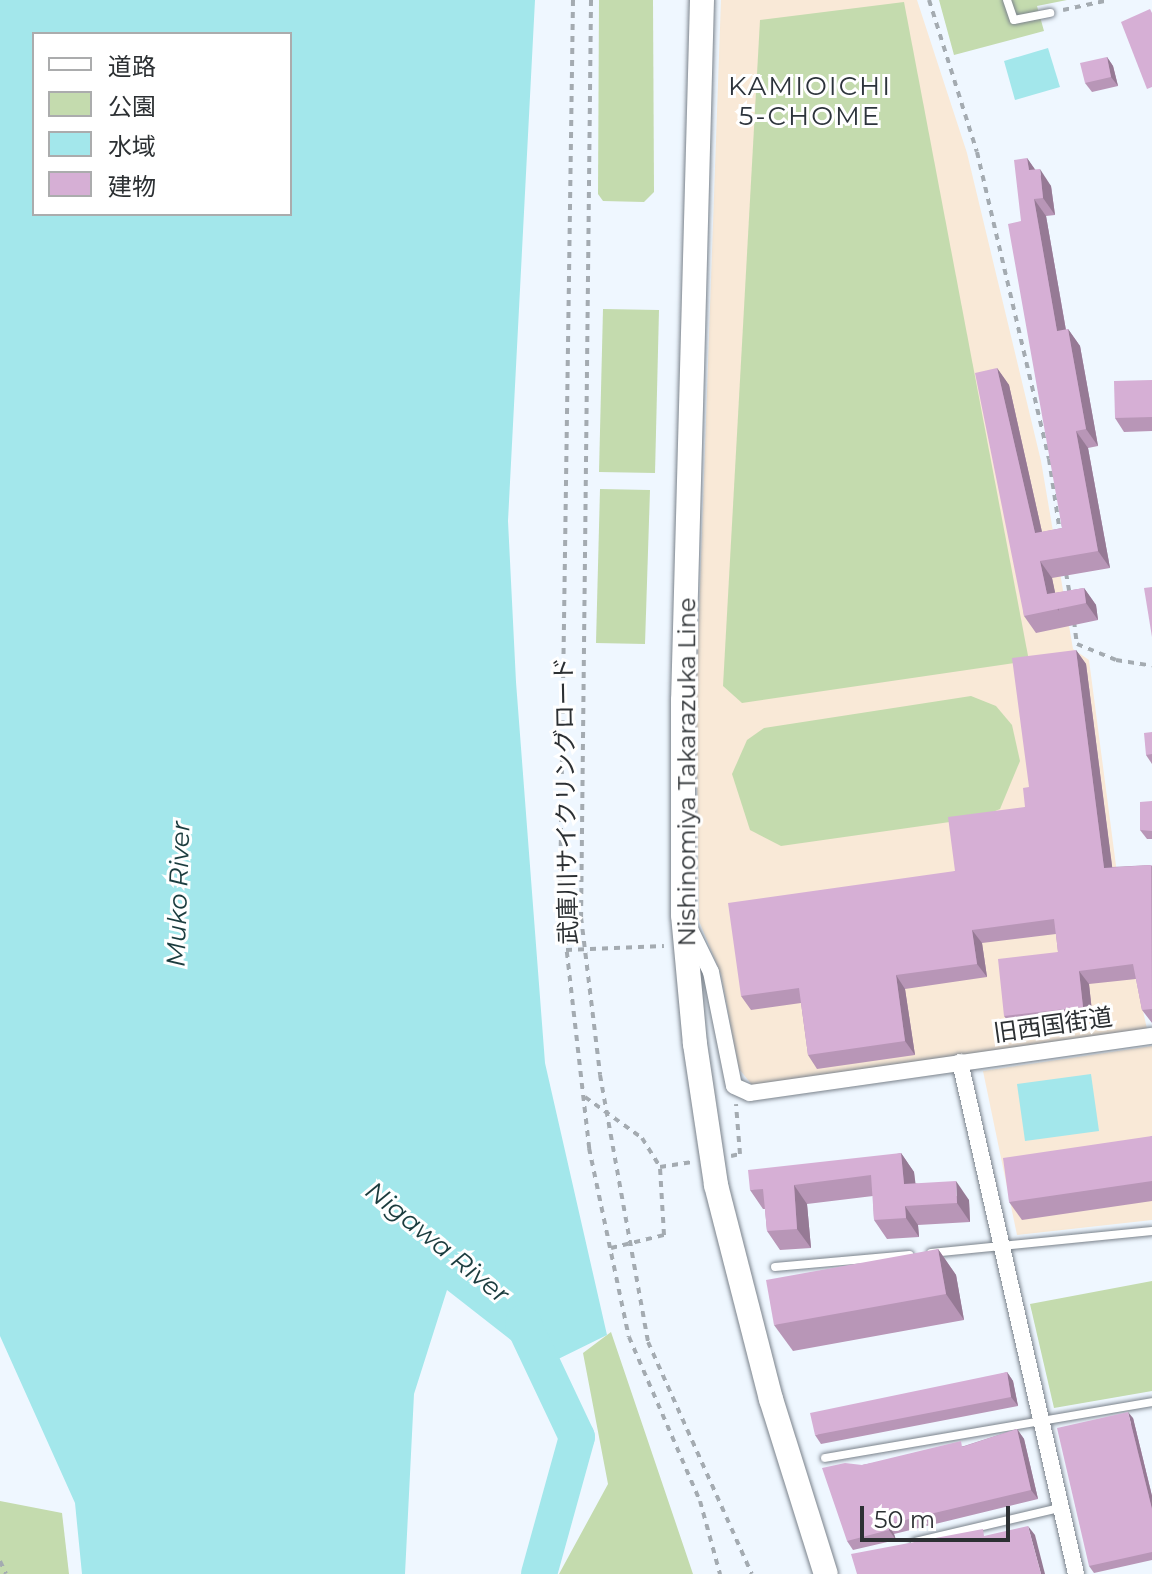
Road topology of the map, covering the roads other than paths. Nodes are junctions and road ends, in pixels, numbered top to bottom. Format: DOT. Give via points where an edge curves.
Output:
graph roads {
  1 [pos="702,0"];
  2 [pos="1007,0"];
  3 [pos="1050,13"];
  4 [pos="683,915"];
  5 [pos="1152,1036"];
  6 [pos="960,1062"];
  7 [pos="1152,1231"];
  8 [pos="999,1246"];
  9 [pos="775,1267"];
  10 [pos="1152,1402"];
  11 [pos="1041,1421"];
  12 [pos="825,1458"];
  13 [pos="1059,1508"];
  14 [pos="898,1546"];
  15 [pos="826,1574"];
  16 [pos="1076,1574"];
  1 -- 4 [label="main road, Nishinomiya Takarazuka Line" via="683,700"];
  2 -- 3 [label="lane" via="1014,20"];
  4 -- 6 [label="street, 旧西国街道" via="711,972 734,1086 750,1093"];
  4 -- 15 [label="main road, Nishinomiya Takarazuka Line" via="716,1185 771,1399"];
  5 -- 6 [label="street, 旧西国街道"];
  6 -- 8 [label="street"];
  7 -- 8 [label="lane"];
  8 -- 9 [label="lane"];
  8 -- 11 [label="street"];
  10 -- 11 [label="lane"];
  11 -- 12 [label="lane"];
  11 -- 13 [label="street"];
  13 -- 14 [label="lane"];
  13 -- 16 [label="street"];
}
